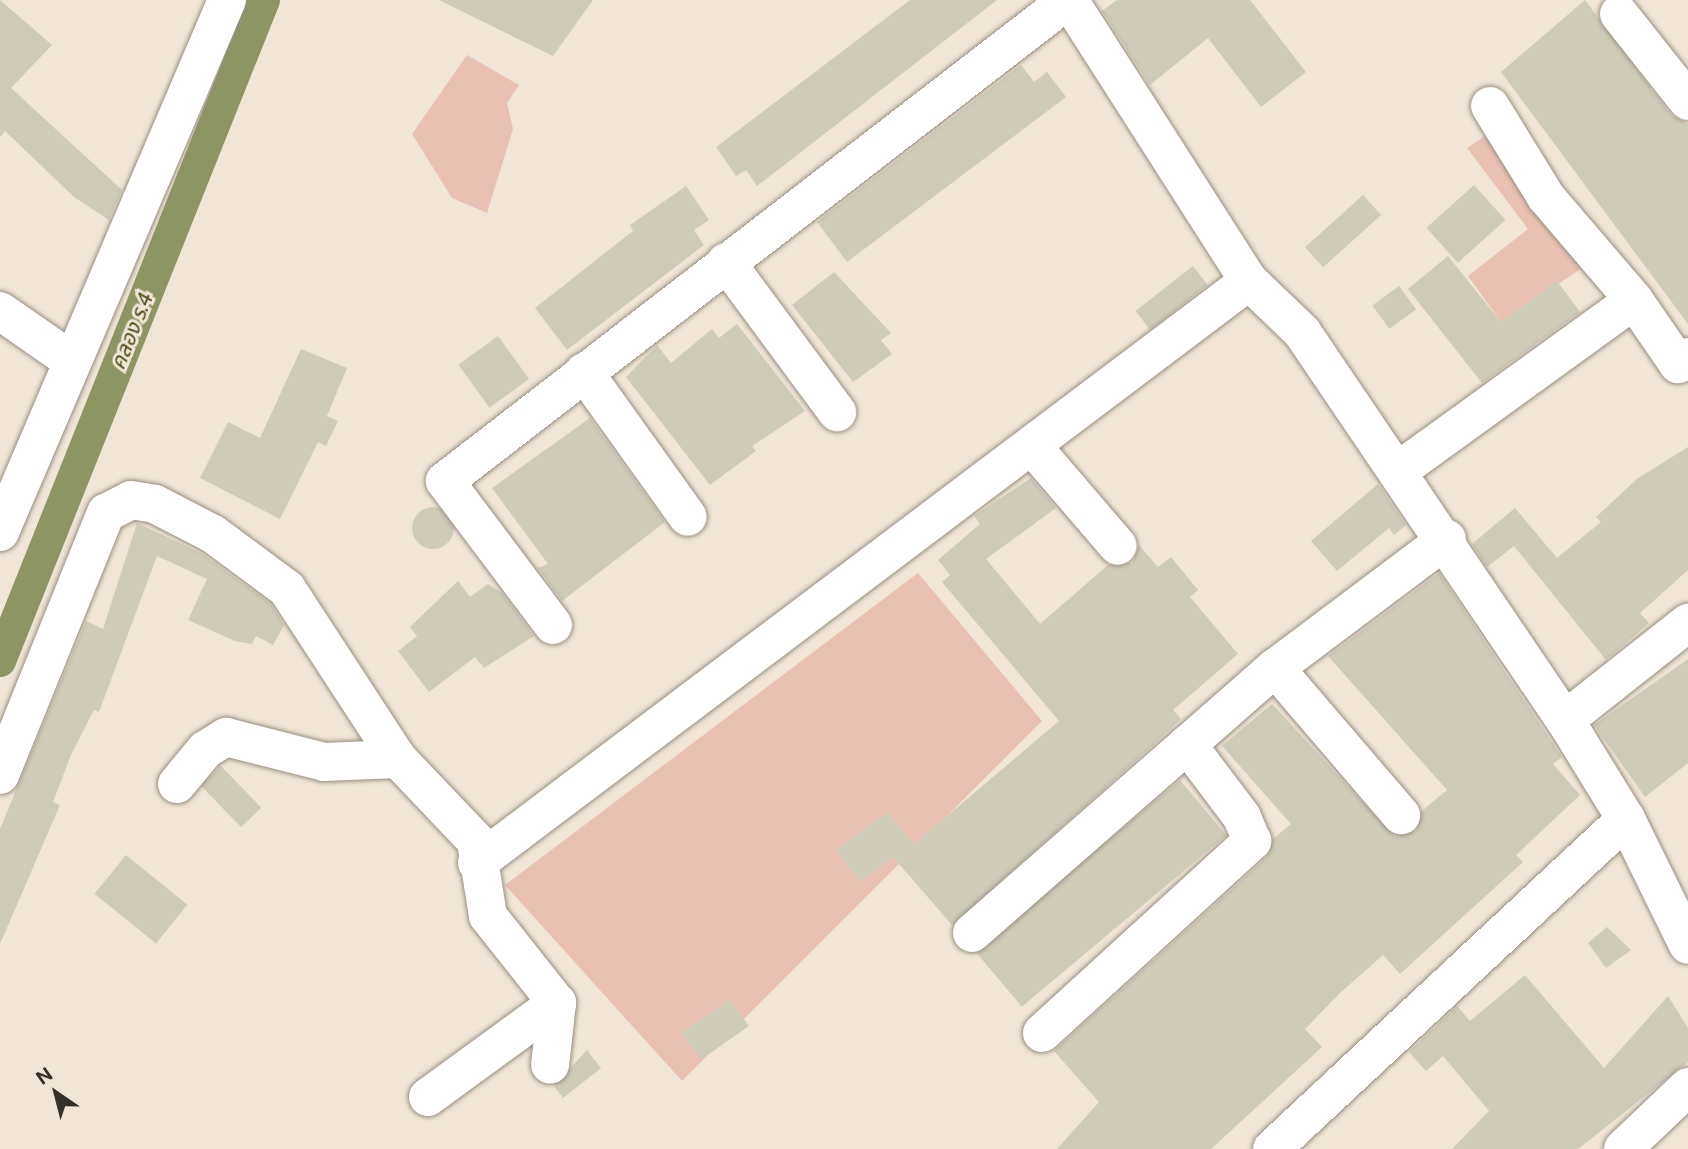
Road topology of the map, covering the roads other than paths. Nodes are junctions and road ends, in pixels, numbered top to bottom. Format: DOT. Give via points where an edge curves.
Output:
graph roads {
  1 [pos="227,0"];
  2 [pos="1069,0"];
  3 [pos="1619,14"];
  4 [pos="1688,101"];
  5 [pos="1490,106"];
  6 [pos="726,262"];
  7 [pos="1249,281"];
  8 [pos="1634,300"];
  9 [pos="1,318"];
  10 [pos="1688,357"];
  11 [pos="72,361"];
  12 [pos="584,372"];
  13 [pos="837,412"];
  14 [pos="1032,447"];
  15 [pos="1398,471"];
  16 [pos="688,517"];
  17 [pos="0,532"];
  18 [pos="1447,539"];
  19 [pos="1118,545"];
  20 [pos="1688,624"];
  21 [pos="553,625"];
  22 [pos="1275,668"];
  23 [pos="1566,720"];
  24 [pos="1187,744"];
  25 [pos="397,759"];
  26 [pos="0,775"];
  27 [pos="177,784"];
  28 [pos="1401,815"];
  29 [pos="1626,819"];
  30 [pos="477,863"];
  31 [pos="972,933"];
  32 [pos="1688,945"];
  33 [pos="557,1003"];
  34 [pos="1042,1033"];
  35 [pos="550,1065"];
  36 [pos="1688,1087"];
  37 [pos="428,1097"];
  38 [pos="1272,1149"];
  39 [pos="1623,1149"];
  1 -- 11 [label="street"];
  2 -- 6 [label="street"];
  2 -- 7 [label="street"];
  3 -- 4 [label="street"];
  5 -- 8 [label="street" via="1546,197"];
  6 -- 12 [label="street"];
  6 -- 13 [label="street"];
  7 -- 14 [label="street"];
  7 -- 15 [label="street" via="1302,332"];
  8 -- 10 [label="street" via="1678,364"];
  8 -- 15 [label="street"];
  9 -- 11 [label="street"];
  11 -- 17 [label="street"];
  12 -- 16 [label="street"];
  12 -- 21 [label="street" via="445,481"];
  14 -- 19 [label="street"];
  14 -- 30 [label="street"];
  15 -- 18 [label="street"];
  18 -- 22 [label="street"];
  18 -- 23 [label="street"];
  20 -- 23 [label="street"];
  22 -- 24 [label="street"];
  22 -- 28 [label="street"];
  23 -- 29 [label="street"];
  24 -- 31 [label="street"];
  24 -- 34 [label="street" via="1242,817 1252,841"];
  25 -- 26 [label="street" via="287,589 266,569 155,504 131,500 102,519"];
  25 -- 27 [label="street" via="324,762 226,737 205,750"];
  25 -- 30 [label="street" via="476,841 484,856"];
  29 -- 32 [label="street"];
  29 -- 38 [label="street"];
  30 -- 33 [label="street" via="488,916"];
  33 -- 35 [label="street"];
  33 -- 37 [label="street"];
  36 -- 39 [label="street"];
}
